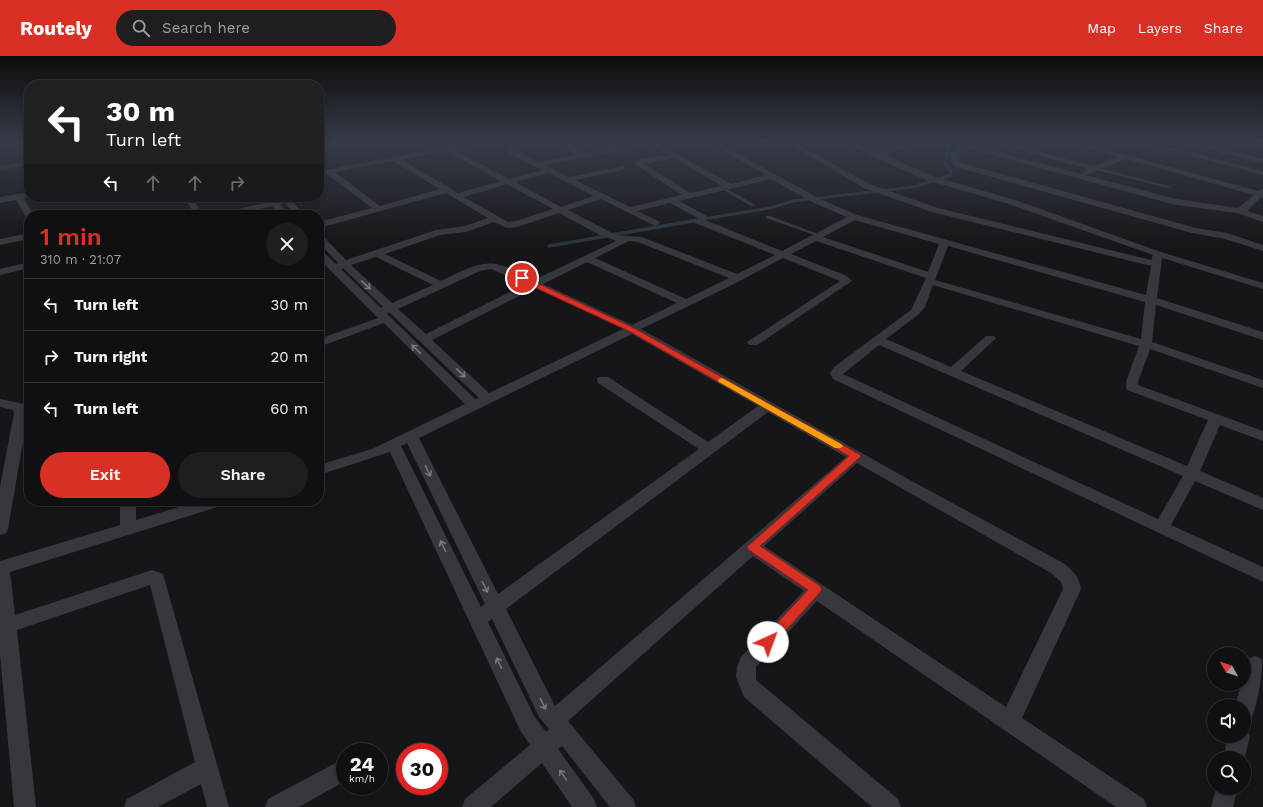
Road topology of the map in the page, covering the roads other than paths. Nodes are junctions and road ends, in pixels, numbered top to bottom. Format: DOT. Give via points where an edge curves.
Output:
graph roads {
  1 [pos="334,176"];
  2 [pos="425,176"];
  3 [pos="497,176"];
  4 [pos="529,176"];
  5 [pos="562,176"];
  6 [pos="582,176"];
  7 [pos="658,176"];
  8 [pos="708,176"];
  9 [pos="774,176"];
  10 [pos="848,176"];
  11 [pos="925,176"];
  12 [pos="999,176"];
  13 [pos="1077,176"];
  14 [pos="1125,176"];
  15 [pos="1198,176"];
  16 [pos="1081,177"];
  17 [pos="568,179"];
  18 [pos="508,182"];
  19 [pos="726,187"];
  20 [pos="1168,187"];
  21 [pos="448,190"];
  22 [pos="1262,193"];
  23 [pos="19,196"];
  24 [pos="24,196"];
  25 [pos="456,196"];
  26 [pos="603,196"];
  27 [pos="689,196"];
  28 [pos="0,200"];
  29 [pos="670,200"];
  30 [pos="266,202"];
  31 [pos="274,202"];
  32 [pos="289,202"];
  33 [pos="753,205"];
  34 [pos="379,209"];
  35 [pos="26,210"];
  36 [pos="241,210"];
  37 [pos="280,210"];
  38 [pos="296,210"];
  39 [pos="560,210"];
  40 [pos="630,210"];
  41 [pos="1238,211"];
  42 [pos="768,217"];
  43 [pos="854,217"];
  44 [pos="495,219"];
  45 [pos="1263,219"];
  46 [pos="655,223"];
  47 [pos="324,224"];
  48 [pos="817,236"];
  49 [pos="24,237"];
  50 [pos="631,237"];
  51 [pos="0,242"];
  52 [pos="945,242"];
  53 [pos="324,245"];
  54 [pos="1263,248"];
  55 [pos="375,253"];
  56 [pos="783,254"];
  57 [pos="324,256"];
  58 [pos="586,258"];
  59 [pos="1157,259"];
  60 [pos="24,266"];
  61 [pos="338,266"];
  62 [pos="0,272"];
  63 [pos="737,278"];
  64 [pos="930,278"];
  65 [pos="534,284"];
  66 [pos="442,285"];
  67 [pos="1263,286"];
  68 [pos="1151,300"];
  69 [pos="685,304"];
  70 [pos="391,308"];
  71 [pos="382,316"];
  72 [pos="632,329"];
  73 [pos="1263,336"];
  74 [pos="990,338"];
  75 [pos="425,339"];
  76 [pos="877,340"];
  77 [pos="324,341"];
  78 [pos="753,342"];
  79 [pos="1146,344"];
  80 [pos="952,372"];
  81 [pos="603,380"];
  82 [pos="1263,384"];
  83 [pos="488,399"];
  84 [pos="0,403"];
  85 [pos="22,404"];
  86 [pos="474,406"];
  87 [pos="767,406"];
  88 [pos="1216,419"];
  89 [pos="411,436"];
  90 [pos="1263,436"];
  91 [pos="393,444"];
  92 [pos="709,449"];
  93 [pos="856,456"];
  94 [pos="324,468"];
  95 [pos="1191,474"];
  96 [pos="3,495"];
  97 [pos="1263,504"];
  98 [pos="128,506"];
  99 [pos="201,506"];
  100 [pos="1162,526"];
  101 [pos="128,528"];
  102 [pos="0,529"];
  103 [pos="752,547"];
  104 [pos="0,568"];
  105 [pos="1263,575"];
  106 [pos="816,590"];
  107 [pos="495,607"];
  108 [pos="478,619"];
  109 [pos="7,625"];
  110 [pos="1255,665"];
  111 [pos="1247,699"];
  112 [pos="1010,721"];
  113 [pos="559,726"];
  114 [pos="544,747"];
  115 [pos="207,768"];
  116 [pos="336,774"];
  117 [pos="1225,795"];
  118 [pos="25,807"];
  119 [pos="135,807"];
  120 [pos="218,807"];
  121 [pos="276,807"];
  122 [pos="473,807"];
  123 [pos="586,807"];
  124 [pos="625,807"];
  125 [pos="890,807"];
  126 [pos="1136,807"];
  127 [pos="1222,807"];
  1 -- 34 [label="street"];
  2 -- 21 [label="street"];
  3 -- 18 [label="street"];
  4 -- 18 [label="street"];
  5 -- 17 [label="street"];
  6 -- 17 [label="street"];
  7 -- 27 [label="street"];
  8 -- 19 [label="street"];
  9 -- 19 [label="street"];
  9 -- 43 [label="street"];
  10 -- 59 [label="street" via="869,188 935,210"];
  11 -- 59 [label="street" via="1012,202"];
  12 -- 54 [label="street" via="1195,231 1227,236"];
  13 -- 16 [label="street"];
  14 -- 20 [label="lane"];
  15 -- 22 [label="street"];
  16 -- 41 [label="street" via="1176,202"];
  17 -- 26 [label="street"];
  18 -- 25 [label="street"];
  18 -- 39 [label="street"];
  19 -- 27 [label="street"];
  19 -- 33 [label="lane"];
  21 -- 25 [label="street"];
  21 -- 34 [label="street"];
  22 -- 41 [label="street" via="1243,210"];
  23 -- 24 [label="street"];
  23 -- 28 [label="street"];
  23 -- 35 [label="street"];
  25 -- 44 [label="street"];
  26 -- 39 [label="street"];
  26 -- 40 [label="street"];
  27 -- 29 [label="street"];
  29 -- 40 [label="street"];
  29 -- 56 [label="street" via="701,220"];
  30 -- 36 [label="street"];
  31 -- 37 [label="street"];
  32 -- 38 [label="street"];
  34 -- 47 [label="street"];
  39 -- 44 [label="street" via="517,224 507,225"];
  39 -- 50 [label="street" via="615,238"];
  40 -- 46 [label="street"];
  41 -- 45 [label="street"];
  42 -- 48 [label="lane"];
  43 -- 48 [label="street"];
  43 -- 52 [label="street"];
  44 -- 55 [label="street" via="466,229 439,232"];
  48 -- 56 [label="street"];
  48 -- 64 [label="street"];
  49 -- 51 [label="street"];
  50 -- 58 [label="street"];
  50 -- 63 [label="street"];
  52 -- 64 [label="street"];
  52 -- 68 [label="street"];
  53 -- 61 [label="street"];
  55 -- 61 [label="street"];
  55 -- 66 [label="street"];
  56 -- 63 [label="street"];
  56 -- 78 [label="street" via="847,281"];
  57 -- 61 [label="street"];
  58 -- 65 [label="street"];
  58 -- 69 [label="street"];
  59 -- 67 [label="street"];
  59 -- 68 [label="street"];
  60 -- 62 [label="street"];
  61 -- 70 [label="street, one-way"];
  61 -- 71 [label="street"];
  63 -- 69 [label="street"];
  64 -- 76 [label="street" via="919,308"];
  64 -- 79 [label="street"];
  65 -- 66 [label="street" via="491,266 478,268"];
  65 -- 72 [label="street"];
  65 -- 75 [label="street"];
  66 -- 70 [label="street"];
  68 -- 73 [label="street"];
  68 -- 79 [label="street"];
  69 -- 72 [label="street"];
  70 -- 71 [label="street"];
  70 -- 75 [label="street"];
  71 -- 77 [label="street"];
  86 -- 71 [label="street, one-way"];
  72 -- 83 [label="street"];
  72 -- 87 [label="street"];
  74 -- 80 [label="street"];
  75 -- 83 [label="street, one-way"];
  76 -- 80 [label="street"];
  76 -- 100 [label="street" via="838,370 837,376"];
  79 -- 82 [label="street"];
  79 -- 88 [label="street" via="1132,387"];
  80 -- 95 [label="street"];
  81 -- 92 [label="street"];
  83 -- 86 [label="street"];
  84 -- 85 [label="street"];
  85 -- 96 [label="street" via="19,407 21,413"];
  86 -- 89 [label="street"];
  87 -- 92 [label="street"];
  87 -- 93 [label="street"];
  88 -- 90 [label="street"];
  88 -- 95 [label="street"];
  89 -- 91 [label="street"];
  89 -- 107 [label="street, one-way"];
  91 -- 94 [label="street"];
  108 -- 91 [label="street, one-way"];
  92 -- 107 [label="street"];
  93 -- 103 [label="street"];
  93 -- 112 [label="street" via="1057,568 1071,581 1072,589"];
  95 -- 97 [label="street"];
  95 -- 100 [label="street"];
  96 -- 102 [label="street"];
  98 -- 101 [label="street"];
  99 -- 101 [label="street"];
  100 -- 105 [label="street"];
  101 -- 104 [label="street"];
  103 -- 106 [label="street"];
  103 -- 113 [label="street"];
  104 -- 109 [label="street"];
  106 -- 112 [label="street"];
  106 -- 125 [label="street" via="748,663 746,682 751,690"];
  107 -- 108 [label="street"];
  107 -- 113 [label="street, one-way" via="546,710"];
  114 -- 108 [label="street, one-way" via="527,722"];
  109 -- 115 [label="street" via="146,579 157,579"];
  109 -- 118 [label="street"];
  110 -- 111 [label="street"];
  112 -- 126 [label="street"];
  113 -- 114 [label="street"];
  113 -- 124 [label="street"];
  114 -- 122 [label="street"];
  123 -- 114 [label="street, one-way"];
  115 -- 119 [label="street"];
  115 -- 120 [label="street"];
  116 -- 121 [label="street"];
  117 -- 127 [label="street"];
}
